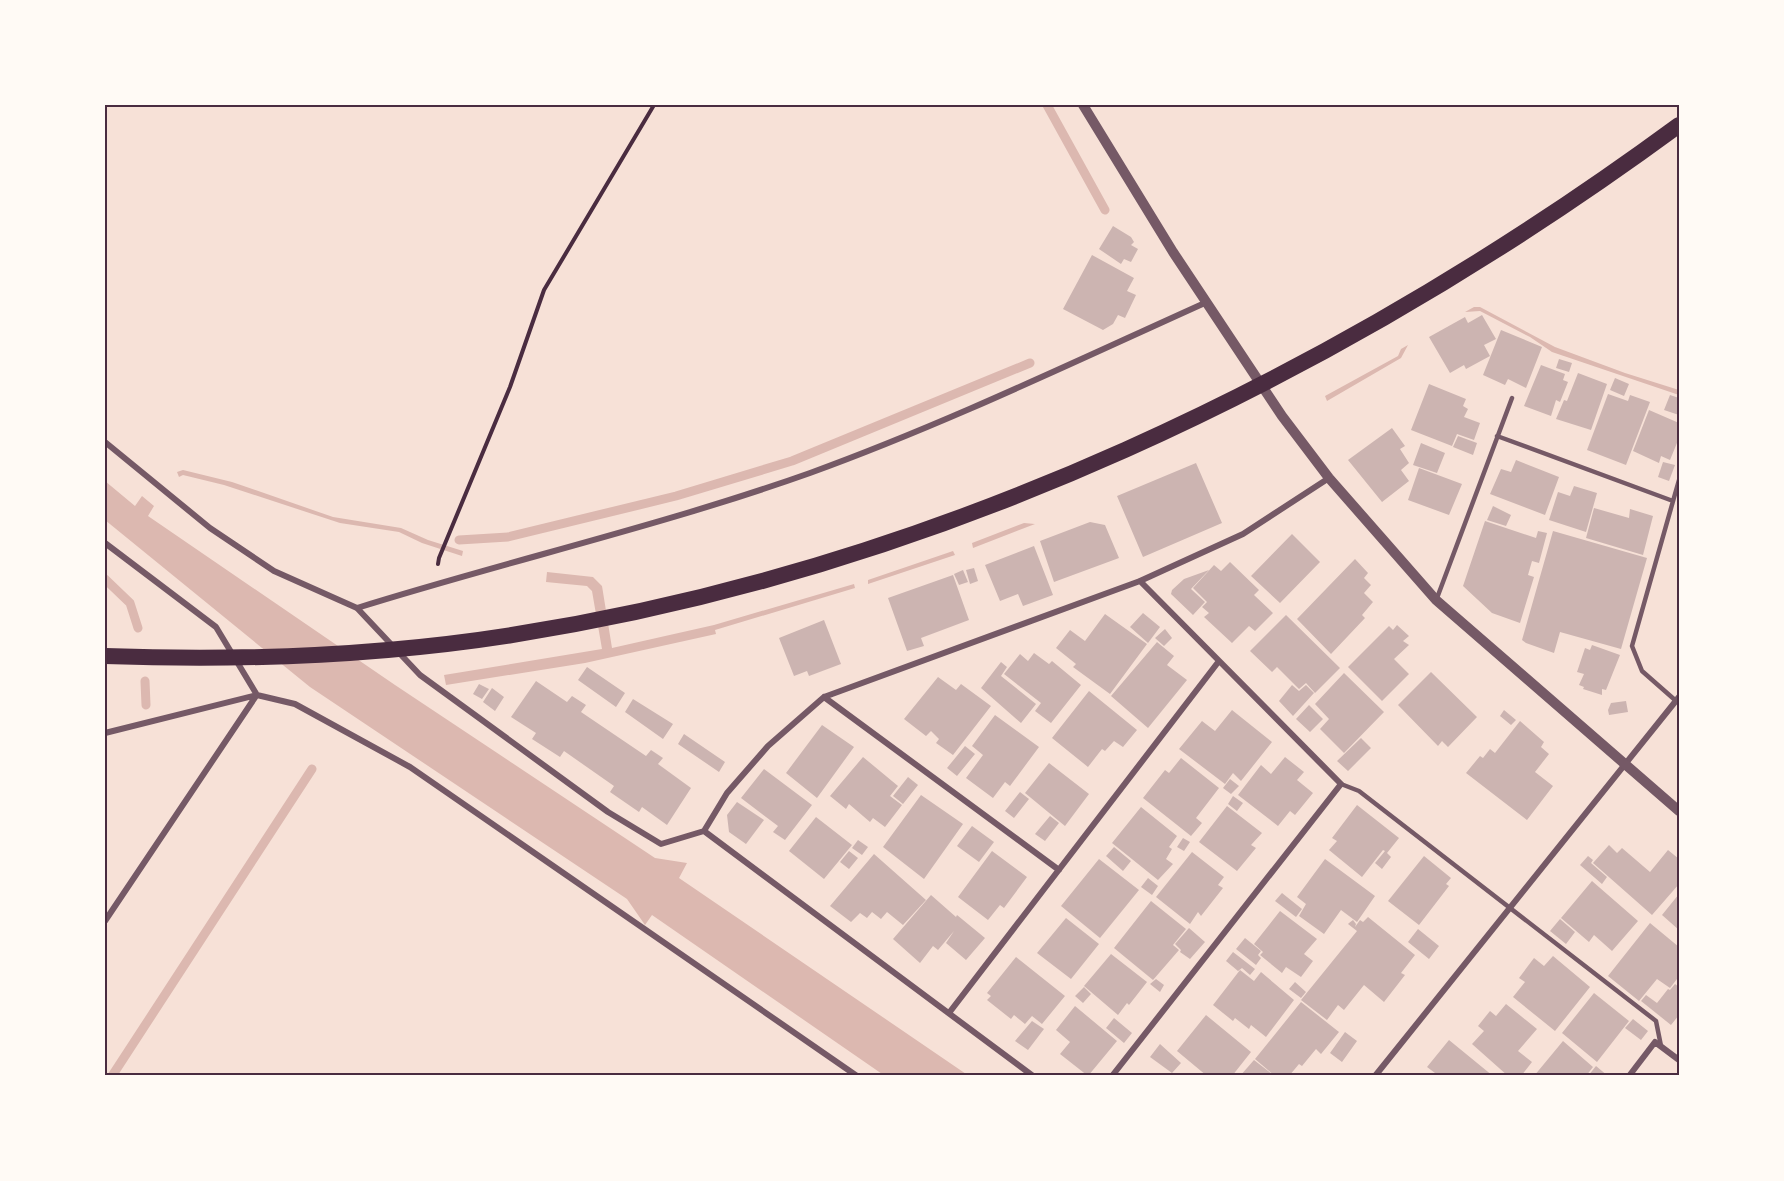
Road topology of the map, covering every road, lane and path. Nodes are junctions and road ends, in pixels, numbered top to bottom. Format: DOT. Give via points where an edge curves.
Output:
graph roads {
  1 [pos="654,105"];
  2 [pos="1083,105"];
  3 [pos="1679,125"];
  4 [pos="1207,302"];
  5 [pos="1512,398"];
  6 [pos="1497,436"];
  7 [pos="105,442"];
  8 [pos="1329,478"];
  9 [pos="1679,480"];
  10 [pos="1673,501"];
  11 [pos="105,543"];
  12 [pos="1140,581"];
  13 [pos="437,582"];
  14 [pos="1436,600"];
  15 [pos="357,608"];
  16 [pos="105,656"];
  17 [pos="1220,661"];
  18 [pos="256,695"];
  19 [pos="824,697"];
  20 [pos="1677,698"];
  21 [pos="105,733"];
  22 [pos="1625,765"];
  23 [pos="1341,783"];
  24 [pos="1679,811"];
  25 [pos="704,831"];
  26 [pos="1059,870"];
  27 [pos="1509,908"];
  28 [pos="105,921"];
  29 [pos="949,1013"];
  30 [pos="1661,1047"];
  31 [pos="1679,1059"];
  32 [pos="857,1076"];
  33 [pos="1033,1076"];
  34 [pos="1112,1076"];
  35 [pos="1375,1076"];
  36 [pos="1629,1076"];
  1 -- 13 [label="path" via="544,290 510,387 439,558"];
  2 -- 4 [label="street"];
  3 -- 16 [label="highway" via="1587,190 1424,294 1275,377 1049,483 887,543 731,590 512,635 448,644 248,658"];
  4 -- 8 [label="street" via="1282,416"];
  4 -- 13 [label="street" via="953,416 810,473 634,529"];
  5 -- 6 [label="lane"];
  6 -- 10 [label="lane"];
  6 -- 14 [label="lane"];
  7 -- 15 [label="street" via="210,528 274,571"];
  8 -- 12 [label="street" via="1243,534"];
  8 -- 14 [label="street"];
  9 -- 10 [label="lane"];
  10 -- 20 [label="lane" via="1632,646 1642,671"];
  11 -- 18 [label="street" via="216,627"];
  12 -- 17 [label="street"];
  12 -- 19 [label="street"];
  13 -- 15 [label="street"];
  14 -- 22 [label="street"];
  15 -- 25 [label="street" via="420,675 608,812 661,844"];
  17 -- 23 [label="street"];
  17 -- 26 [label="street"];
  18 -- 21 [label="street"];
  18 -- 28 [label="street"];
  18 -- 32 [label="street" via="295,704 410,767"];
  19 -- 25 [label="street" via="768,746 727,793"];
  19 -- 26 [label="street"];
  20 -- 22 [label="street"];
  22 -- 24 [label="street"];
  22 -- 27 [label="street"];
  23 -- 27 [label="lane" via="1359,791"];
  23 -- 34 [label="street"];
  25 -- 29 [label="street"];
  26 -- 29 [label="street"];
  27 -- 30 [label="lane" via="1656,1021"];
  27 -- 35 [label="street"];
  29 -- 33 [label="street"];
  30 -- 31 [label="street"];
  30 -- 36 [label="street" via="1655,1042"];
}
